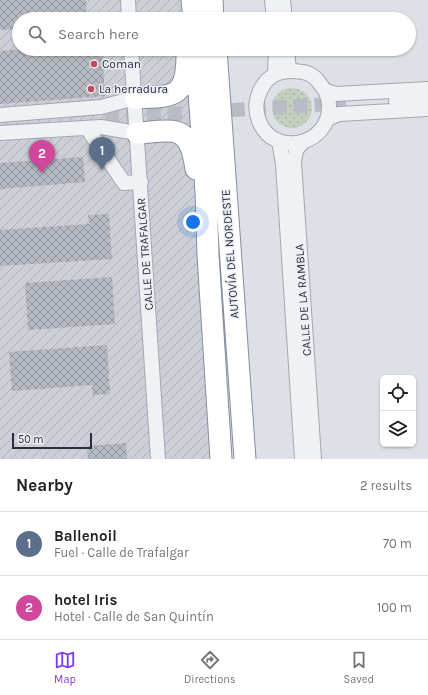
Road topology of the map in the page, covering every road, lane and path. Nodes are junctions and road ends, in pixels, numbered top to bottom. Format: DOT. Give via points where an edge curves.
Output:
graph roads {
  1 [pos="128,0"];
  2 [pos="184,0"];
  3 [pos="192,0"];
  4 [pos="212,0"];
  5 [pos="272,0"];
  6 [pos="283,0"];
  7 [pos="129,12"];
  8 [pos="185,12"];
  9 [pos="193,12"];
  10 [pos="213,12"];
  11 [pos="273,12"];
  12 [pos="284,12"];
  13 [pos="132,56"];
  14 [pos="187,56"];
  15 [pos="196,56"];
  16 [pos="216,56"];
  17 [pos="276,56"];
  18 [pos="288,56"];
  19 [pos="289,70"];
  20 [pos="275,74"];
  21 [pos="428,89"];
  22 [pos="325,90"];
  23 [pos="135,98"];
  24 [pos="428,99"];
  25 [pos="346,103"];
  26 [pos="428,109"];
  27 [pos="0,115"];
  28 [pos="105,118"];
  29 [pos="328,119"];
  30 [pos="0,124"];
  31 [pos="87,128"];
  32 [pos="0,133"];
  33 [pos="137,134"];
  34 [pos="279,142"];
  35 [pos="302,143"];
  36 [pos="140,182"];
  37 [pos="208,255"];
  38 [pos="158,459"];
  39 [pos="221,459"];
  40 [pos="245,459"];
  41 [pos="302,459"];
  42 [pos="314,459"];
  1 -- 7 [label="street"];
  2 -- 8 [label="highway"];
  3 -- 9 [label="highway"];
  4 -- 10 [label="highway"];
  5 -- 11 [label="street"];
  6 -- 12 [label="street"];
  13 -- 23 [label="street, CALLE DE TRAFALGAR"];
  14 -- 23 [label="highway" via="186,75 178,91 163,97"];
  15 -- 37 [label="highway, AUTOVÍA DEL NORDESTE"];
  16 -- 40 [label="highway, AUTOVÍA DEL NORDESTE"];
  17 -- 20 [label="street"];
  18 -- 19 [label="street"];
  19 -- 20 [label="street"];
  19 -- 22 [label="street" via="304,72 316,79"];
  20 -- 34 [label="street" via="259,92 256,115 269,136"];
  21 -- 22 [label="street" via="336,94"];
  22 -- 29 [label="street" via="329,104"];
  23 -- 27 [label="street" via="101,107"];
  23 -- 33 [label="street, CALLE DE TRAFALGAR"];
  24 -- 25 [label="street"];
  26 -- 29 [label="street" via="339,114"];
  28 -- 30 [label="street"];
  29 -- 35 [label="street" via="322,130"];
  31 -- 32 [label="street"];
  31 -- 33 [label="street" via="101,127"];
  31 -- 36 [label="street" via="124,183"];
  33 -- 36 [label="street, CALLE DE TRAFALGAR"];
  33 -- 37 [label="highway" via="170,131 177,132 187,140 195,162"];
  34 -- 35 [label="street"];
  34 -- 41 [label="street" via="283,164"];
  35 -- 42 [label="street, CALLE DE LA RAMBLA" via="296,150 294,162"];
  36 -- 38 [label="street, CALLE DE TRAFALGAR"];
  37 -- 39 [label="highway, AUTOVÍA DEL NORDESTE"];
}
